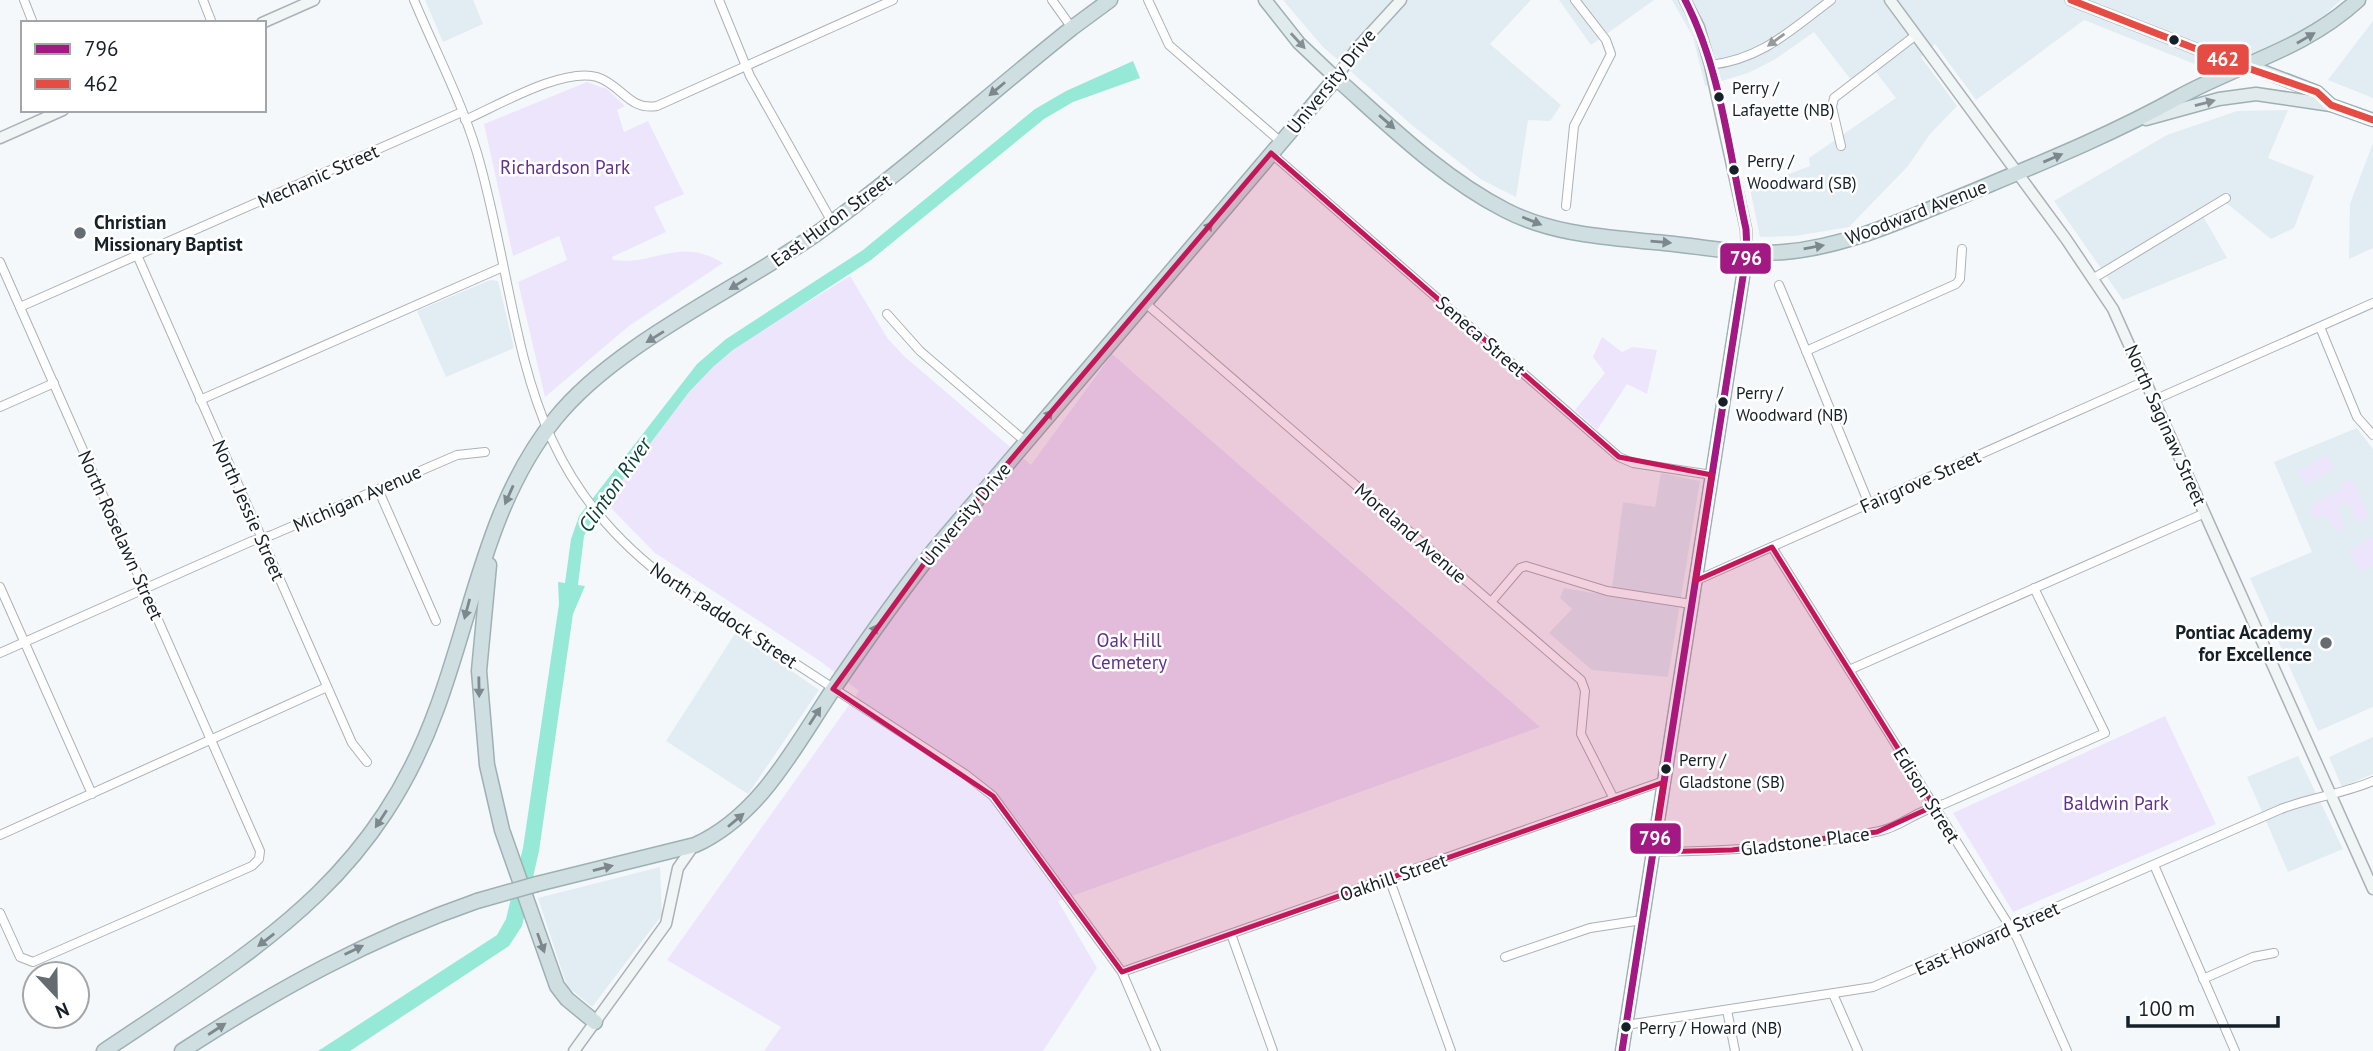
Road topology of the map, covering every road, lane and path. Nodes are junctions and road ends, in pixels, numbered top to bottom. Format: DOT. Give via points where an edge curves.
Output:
graph roads {
  1 [pos="23,0"];
  2 [pos="203,0"];
  3 [pos="314,0"];
  4 [pos="414,0"];
  5 [pos="719,0"];
  6 [pos="892,0"];
  7 [pos="1052,0"];
  8 [pos="1110,0"];
  9 [pos="1148,0"];
  10 [pos="1265,0"];
  11 [pos="1401,0"];
  12 [pos="1575,0"];
  13 [pos="1685,0"];
  14 [pos="1831,0"];
  15 [pos="1890,0"];
  16 [pos="2071,0"];
  17 [pos="2357,0"];
  18 [pos="32,21"];
  19 [pos="211,21"];
  20 [pos="266,21"];
  21 [pos="1072,28"];
  22 [pos="1916,35"];
  23 [pos="1710,65"];
  24 [pos="746,66"];
  25 [pos="2249,66"];
  26 [pos="1336,78"];
  27 [pos="2331,104"];
  28 [pos="58,112"];
  29 [pos="463,116"];
  30 [pos="2373,120"];
  31 [pos="2139,121"];
  32 [pos="0,138"];
  33 [pos="1841,146"];
  34 [pos="1276,148"];
  35 [pos="2018,173"];
  36 [pos="2226,198"];
  37 [pos="1566,206"];
  38 [pos="832,222"];
  39 [pos="1962,249"];
  40 [pos="1747,251"];
  41 [pos="137,256"];
  42 [pos="0,262"];
  43 [pos="503,267"];
  44 [pos="2094,278"];
  45 [pos="1779,285"];
  46 [pos="1144,302"];
  47 [pos="2373,303"];
  48 [pos="20,307"];
  49 [pos="887,314"];
  50 [pos="2320,327"];
  51 [pos="1806,351"];
  52 [pos="2145,380"];
  53 [pos="54,383"];
  54 [pos="200,400"];
  55 [pos="2154,400"];
  56 [pos="0,407"];
  57 [pos="546,431"];
  58 [pos="2373,435"];
  59 [pos="1026,442"];
  60 [pos="485,452"];
  61 [pos="1712,475"];
  62 [pos="378,489"];
  63 [pos="1869,504"];
  64 [pos="2205,513"];
  65 [pos="261,538"];
  66 [pos="491,546"];
  67 [pos="1772,547"];
  68 [pos="1695,581"];
  69 [pos="0,587"];
  70 [pos="2034,588"];
  71 [pos="145,589"];
  72 [pos="1491,602"];
  73 [pos="1691,604"];
  74 [pos="436,621"];
  75 [pos="25,642"];
  76 [pos="0,653"];
  77 [pos="1849,670"];
  78 [pos="327,687"];
  79 [pos="833,689"];
  80 [pos="213,741"];
  81 [pos="367,762"];
  82 [pos="2373,780"];
  83 [pos="1664,781"];
  84 [pos="92,794"];
  85 [pos="2331,794"];
  86 [pos="1614,799"];
  87 [pos="1934,806"];
  88 [pos="0,835"];
  89 [pos="695,845"];
  90 [pos="1653,852"];
  91 [pos="2154,865"];
  92 [pos="1390,878"];
  93 [pos="2373,889"];
  94 [pos="0,913"];
  95 [pos="1642,920"];
  96 [pos="2011,928"];
  97 [pos="1231,934"];
  98 [pos="2274,953"];
  99 [pos="1505,957"];
  100 [pos="1122,972"];
  101 [pos="2203,979"];
  102 [pos="1833,994"];
  103 [pos="1727,1010"];
  104 [pos="595,1022"];
  105 [pos="1626,1025"];
  106 [pos="1154,1047"];
  107 [pos="104,1051"];
  108 [pos="182,1051"];
  109 [pos="574,1051"];
  110 [pos="1147,1051"];
  111 [pos="1273,1051"];
  112 [pos="1451,1051"];
  113 [pos="1622,1051"];
  114 [pos="1735,1051"];
  115 [pos="1857,1051"];
  116 [pos="2067,1051"];
  117 [pos="2235,1051"];
  1 -- 18 [label="street"];
  2 -- 19 [label="street"];
  3 -- 20 [label="street"];
  4 -- 29 [label="street, North Paddock Street"];
  5 -- 24 [label="street"];
  6 -- 24 [label="street, Mechanic Street"];
  7 -- 21 [label="street"];
  8 -- 21 [label="highway, East Huron Street"];
  9 -- 34 [label="street, Seneca Street" via="1169,45"];
  10 -- 26 [label="main road, Woodward Avenue, one-way" via="1299,43"];
  11 -- 26 [label="street, University Drive"];
  12 -- 37 [label="street" via="1611,54 1573,130"];
  13 -- 23 [label="street"];
  14 -- 23 [label="street, one-way" via="1757,53"];
  15 -- 22 [label="street, North Saginaw Street"];
  16 -- 25 [label="street"];
  25 -- 17 [label="highway, Woodward Avenue, one-way" via="2311,37"];
  21 -- 38 [label="highway, East Huron Street, one-way"];
  22 -- 33 [label="street" via="1834,98"];
  22 -- 35 [label="street, North Saginaw Street"];
  23 -- 40 [label="street"];
  24 -- 29 [label="street, Mechanic Street" via="646,108 633,104 604,80 576,75"];
  24 -- 38 [label="street"];
  25 -- 27 [label="main road" via="2317,92"];
  25 -- 31 [label="highway, Woodward Avenue" via="2182,95"];
  26 -- 34 [label="highway, University Drive"];
  26 -- 40 [label="highway, Woodward Avenue, one-way" via="1442,170 1507,211 1552,229"];
  27 -- 30 [label="main road"];
  31 -- 27 [label="main road, one-way" via="2256,94"];
  28 -- 32 [label="street"];
  29 -- 41 [label="street, Mechanic Street"];
  29 -- 43 [label="street, North Paddock Street" via="484,180"];
  35 -- 31 [label="highway, Woodward Avenue, one-way"];
  46 -- 34 [label="highway, University Drive, one-way"];
  34 -- 61 [label="street, Seneca Street" via="1619,457"];
  40 -- 35 [label="highway, Woodward Avenue, one-way" via="1784,252 1861,236"];
  35 -- 44 [label="street, North Saginaw Street"];
  36 -- 44 [label="street"];
  38 -- 57 [label="highway, East Huron Street, one-way" via="605,371 576,395"];
  39 -- 51 [label="street" via="1956,284"];
  40 -- 61 [label="main road"];
  41 -- 48 [label="street, Mechanic Street"];
  41 -- 54 [label="street, North Jessie Street"];
  42 -- 48 [label="street, North Roselawn Street"];
  43 -- 54 [label="street"];
  43 -- 57 [label="street, North Paddock Street" via="524,364"];
  44 -- 52 [label="street, North Saginaw Street"];
  45 -- 51 [label="street"];
  59 -- 46 [label="highway, University Drive, one-way"];
  46 -- 72 [label="street, Moreland Avenue"];
  47 -- 50 [label="street"];
  48 -- 53 [label="street, North Roselawn Street"];
  49 -- 59 [label="street" via="919,351"];
  50 -- 55 [label="street"];
  50 -- 58 [label="street" via="2357,417"];
  51 -- 63 [label="street"];
  52 -- 55 [label="street, North Saginaw Street"];
  52 -- 63 [label="street, Fairgrove Street"];
  53 -- 56 [label="street"];
  53 -- 71 [label="street, North Roselawn Street"];
  54 -- 65 [label="street, North Jessie Street"];
  55 -- 64 [label="street, North Saginaw Street"];
  57 -- 66 [label="highway, East Huron Street, one-way" via="512,488"];
  57 -- 79 [label="street, North Paddock Street" via="584,496 630,549 672,583"];
  79 -- 59 [label="highway, University Drive, one-way" via="918,569"];
  60 -- 62 [label="street, Michigan Avenue" via="457,455"];
  61 -- 68 [label="main road"];
  62 -- 65 [label="street, Michigan Avenue"];
  62 -- 74 [label="street"];
  63 -- 67 [label="street, Fairgrove Street"];
  64 -- 70 [label="street"];
  64 -- 85 [label="street, North Saginaw Street"];
  65 -- 71 [label="street, Michigan Avenue"];
  65 -- 78 [label="street, North Jessie Street"];
  66 -- 104 [label="highway, one-way" via="479,695 491,788 557,986"];
  66 -- 107 [label="highway, one-way" via="426,735 392,802 356,853 318,896 268,940"];
  67 -- 68 [label="street, Fairgrove Street"];
  67 -- 77 [label="street, Edison Street"];
  68 -- 73 [label="main road"];
  69 -- 75 [label="street"];
  70 -- 77 [label="street"];
  70 -- 87 [label="street, Gladstone Place" via="2105,733"];
  71 -- 75 [label="street, Michigan Avenue"];
  71 -- 80 [label="street, North Roselawn Street"];
  72 -- 73 [label="street" via="1520,568 1527,566 1609,592"];
  72 -- 86 [label="street, Moreland Avenue" via="1582,682 1581,734"];
  73 -- 83 [label="main road"];
  75 -- 76 [label="street, Michigan Avenue"];
  75 -- 84 [label="street"];
  77 -- 87 [label="street, Edison Street"];
  78 -- 80 [label="street"];
  78 -- 81 [label="street, North Jessie Street" via="352,743"];
  89 -- 79 [label="highway, University Drive, one-way" via="732,824 751,806"];
  79 -- 100 [label="street, North Paddock Street" via="993,796"];
  80 -- 84 [label="street"];
  80 -- 94 [label="street, North Roselawn Street" via="260,848 260,857 252,866 33,962 20,957"];
  82 -- 85 [label="street, East Howard Street"];
  83 -- 86 [label="street, Oakhill Street"];
  83 -- 90 [label="main road"];
  84 -- 88 [label="street"];
  85 -- 91 [label="street, East Howard Street" via="2295,804"];
  85 -- 93 [label="street, North Saginaw Street"];
  86 -- 92 [label="street, Oakhill Street"];
  87 -- 90 [label="street, Gladstone Place" via="1877,832 1732,850"];
  87 -- 96 [label="street, Edison Street"];
  89 -- 104 [label="street, University Drive" via="678,868 662,930"];
  108 -- 89 [label="highway, one-way, bridge" via="331,961 397,931 477,901"];
  90 -- 95 [label="main road"];
  91 -- 96 [label="street, East Howard Street"];
  91 -- 101 [label="street"];
  92 -- 97 [label="street, Oakhill Street"];
  92 -- 112 [label="street"];
  95 -- 99 [label="street" via="1591,928"];
  95 -- 105 [label="main road"];
  96 -- 102 [label="street, East Howard Street" via="1883,983"];
  96 -- 116 [label="street, Edison Street"];
  97 -- 100 [label="street, Oakhill Street"];
  97 -- 111 [label="street"];
  98 -- 101 [label="street"];
  100 -- 106 [label="street, North Paddock Street"];
  101 -- 117 [label="street"];
  102 -- 103 [label="street, East Howard Street"];
  102 -- 115 [label="street"];
  103 -- 105 [label="street, East Howard Street"];
  103 -- 114 [label="street"];
  104 -- 109 [label="street, University Drive"];
  105 -- 113 [label="main road"];
  106 -- 110 [label="street"];
}
